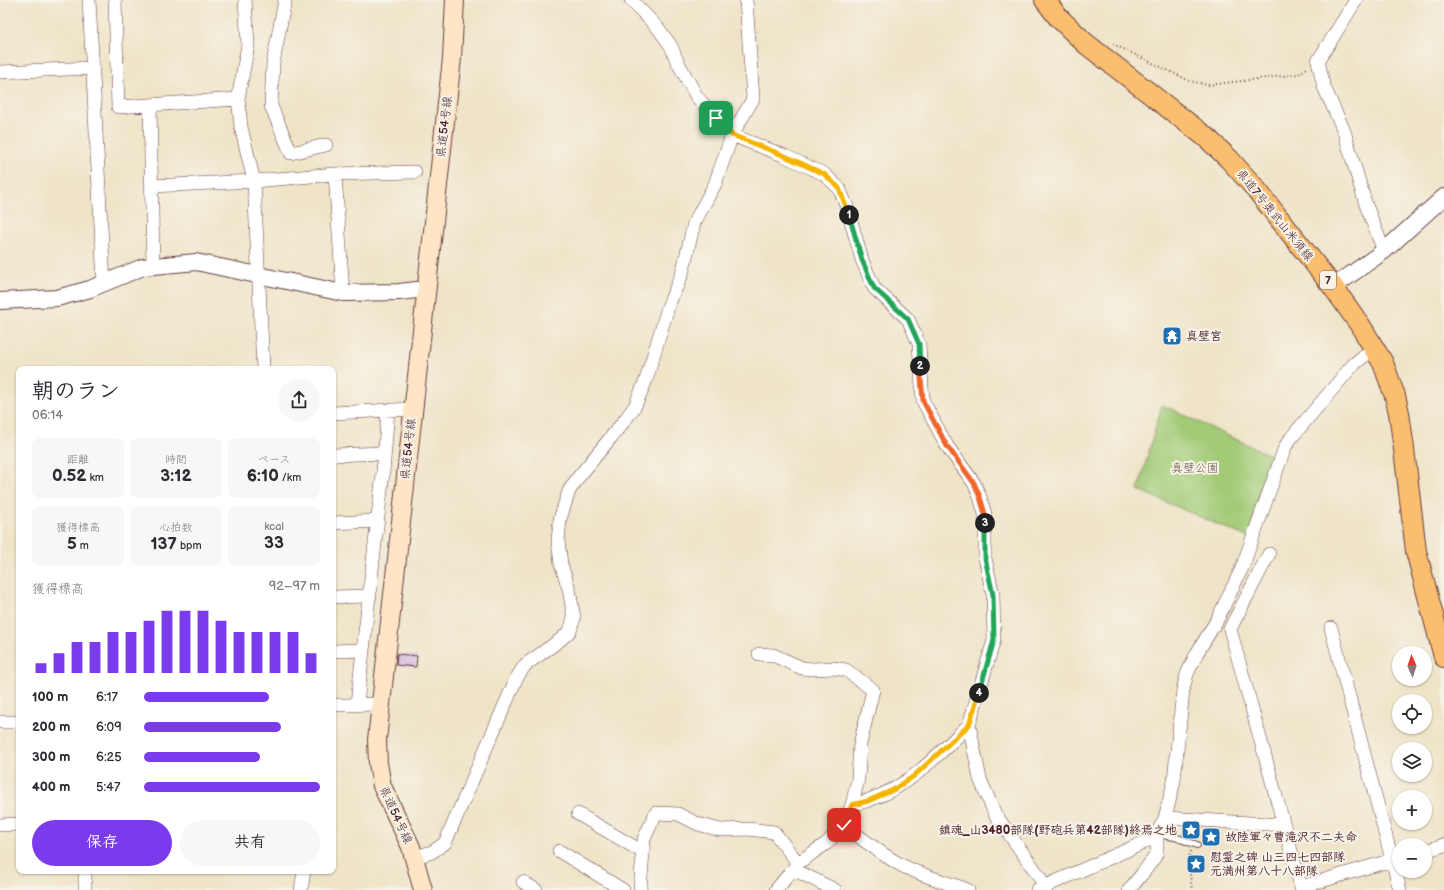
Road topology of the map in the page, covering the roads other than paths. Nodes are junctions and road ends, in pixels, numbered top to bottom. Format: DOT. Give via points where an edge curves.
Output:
graph roads {
  1 [pos="89,0"];
  2 [pos="115,0"];
  3 [pos="245,0"];
  4 [pos="285,0"];
  5 [pos="455,0"];
  6 [pos="631,0"];
  7 [pos="746,0"];
  8 [pos="1045,0"];
  9 [pos="1356,0"];
  10 [pos="92,68"];
  11 [pos="0,72"];
  12 [pos="238,99"];
  13 [pos="150,105"];
  14 [pos="732,135"];
  15 [pos="326,145"];
  16 [pos="415,172"];
  17 [pos="335,174"];
  18 [pos="254,181"];
  19 [pos="152,186"];
  20 [pos="1444,198"];
  21 [pos="1384,251"];
  22 [pos="153,266"];
  23 [pos="259,276"];
  24 [pos="104,283"];
  25 [pos="1333,287"];
  26 [pos="426,289"];
  27 [pos="343,293"];
  28 [pos="0,301"];
  29 [pos="1376,352"];
  30 [pos="262,366"];
  31 [pos="412,409"];
  32 [pos="388,410"];
  33 [pos="336,413"];
  34 [pos="384,453"];
  35 [pos="336,456"];
  36 [pos="377,521"];
  37 [pos="336,523"];
  38 [pos="1269,554"];
  39 [pos="370,596"];
  40 [pos="336,597"];
  41 [pos="1217,620"];
  42 [pos="1331,628"];
  43 [pos="1230,629"];
  44 [pos="362,650"];
  45 [pos="336,651"];
  46 [pos="759,654"];
  47 [pos="1444,657"];
  48 [pos="356,704"];
  49 [pos="381,704"];
  50 [pos="336,705"];
  51 [pos="0,722"];
  52 [pos="16,722"];
  53 [pos="969,725"];
  54 [pos="852,805"];
  55 [pos="578,814"];
  56 [pos="1165,818"];
  57 [pos="16,824"];
  58 [pos="0,825"];
  59 [pos="844,825"];
  60 [pos="1284,825"];
  61 [pos="1157,834"];
  62 [pos="1195,845"];
  63 [pos="1392,845"];
  64 [pos="1444,845"];
  65 [pos="1432,849"];
  66 [pos="559,851"];
  67 [pos="643,852"];
  68 [pos="415,856"];
  69 [pos="1392,860"];
  70 [pos="796,866"];
  71 [pos="85,874"];
  72 [pos="304,874"];
  73 [pos="1398,878"];
  74 [pos="523,882"];
  75 [pos="1301,888"];
  76 [pos="1042,889"];
  77 [pos="85,890"];
  78 [pos="301,890"];
  79 [pos="423,890"];
  80 [pos="536,890"];
  81 [pos="623,890"];
  82 [pos="640,890"];
  83 [pos="776,890"];
  84 [pos="835,890"];
  85 [pos="968,890"];
  86 [pos="1129,890"];
  87 [pos="1400,890"];
  1 -- 10 [label="street"];
  2 -- 13 [label="street" via="118,107"];
  3 -- 12 [label="street" via="248,45"];
  4 -- 15 [label="street" via="273,63 271,106 291,153"];
  5 -- 26 [label="main road, 県道54号線" via="452,58"];
  6 -- 14 [label="street" via="658,28 671,46 697,97"];
  7 -- 14 [label="street" via="753,99"];
  8 -- 25 [label="main road, 県道7号奥武山米須線 / 7" via="1058,17 1085,43 1229,158"];
  9 -- 21 [label="street" via="1318,60 1324,87 1344,131 1366,205"];
  10 -- 11 [label="street"];
  10 -- 24 [label="street"];
  12 -- 13 [label="street"];
  12 -- 18 [label="street" via="241,127"];
  13 -- 19 [label="street"];
  14 -- 53 [label="street" via="824,174 839,188 862,260 874,288 908,319 919,344 923,401 947,446 974,483 985,514 985,558 993,595 994,640"];
  14 -- 68 [label="street" via="715,184 694,223 682,274 669,304 646,380 635,406 569,491 560,519 558,541 574,618 570,631 525,665 516,679 445,843 432,852"];
  16 -- 17 [label="street"];
  17 -- 18 [label="street"];
  17 -- 27 [label="street"];
  18 -- 19 [label="street"];
  18 -- 23 [label="street"];
  19 -- 22 [label="street"];
  20 -- 21 [label="street"];
  21 -- 25 [label="street"];
  22 -- 23 [label="street" via="196,262"];
  22 -- 24 [label="street" via="143,267"];
  23 -- 27 [label="street"];
  23 -- 30 [label="street"];
  24 -- 28 [label="street" via="57,298"];
  25 -- 29 [label="main road, 県道7号奥武山米須線 / 7"];
  26 -- 27 [label="street"];
  26 -- 31 [label="main road, 県道54号線"];
  29 -- 41 [label="street" via="1365,355 1353,365 1285,447 1242,568"];
  29 -- 47 [label="main road, 県道7号奥武山米須線 / 7" via="1389,376 1399,413 1416,551"];
  31 -- 32 [label="street"];
  31 -- 49 [label="main road, 県道54号線"];
  32 -- 33 [label="street"];
  32 -- 34 [label="street"];
  34 -- 35 [label="street"];
  34 -- 36 [label="street"];
  36 -- 37 [label="street"];
  36 -- 39 [label="street"];
  38 -- 43 [label="street"];
  39 -- 40 [label="street"];
  39 -- 44 [label="street"];
  41 -- 43 [label="street"];
  41 -- 56 [label="street" via="1187,674 1183,690 1174,781"];
  42 -- 63 [label="street"];
  43 -- 60 [label="street"];
  44 -- 45 [label="street"];
  44 -- 48 [label="street"];
  46 -- 54 [label="street" via="773,655 802,668 846,670 873,690 860,744 858,779"];
  48 -- 49 [label="street"];
  48 -- 50 [label="street"];
  49 -- 68 [label="main road, 県道54号線" via="377,740 382,786"];
  51 -- 52 [label="street"];
  53 -- 54 [label="street" via="914,776 893,790"];
  53 -- 76 [label="street" via="980,779 995,814 1039,876"];
  54 -- 59 [label="street"];
  55 -- 67 [label="street"];
  56 -- 60 [label="street"];
  56 -- 61 [label="street"];
  57 -- 58 [label="street"];
  59 -- 70 [label="street" via="827,843"];
  59 -- 85 [label="street" via="901,865"];
  60 -- 75 [label="street"];
  61 -- 62 [label="lane" via="1175,837"];
  61 -- 76 [label="street" via="1143,843"];
  61 -- 86 [label="street" via="1157,852 1154,858"];
  64 -- 65 [label="street"];
  66 -- 81 [label="street"];
  67 -- 70 [label="street" via="644,839 656,813 678,814 698,824 720,830 774,832 784,843"];
  67 -- 82 [label="street"];
  68 -- 79 [label="main road, 県道54号線"];
  69 -- 75 [label="street"];
  70 -- 83 [label="street"];
  70 -- 84 [label="street"];
  71 -- 77 [label="street"];
  72 -- 78 [label="street"];
  73 -- 87 [label="street"];
  74 -- 80 [label="street"];
}
